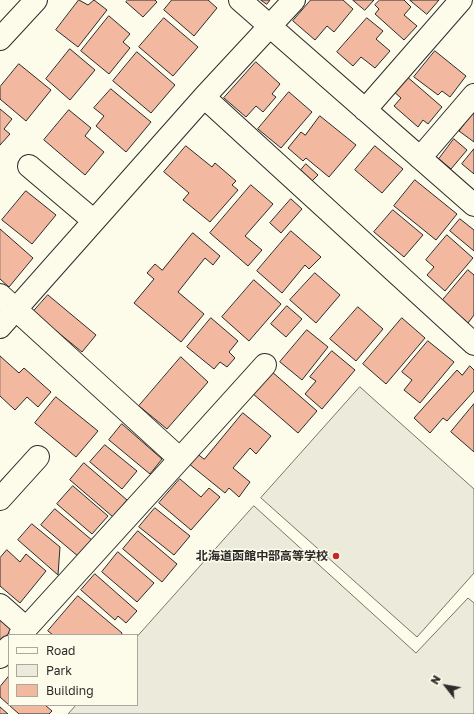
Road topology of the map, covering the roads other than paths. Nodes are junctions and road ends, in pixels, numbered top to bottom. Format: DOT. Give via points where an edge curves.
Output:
graph roads {
  1 [pos="36,0"];
  2 [pos="240,0"];
  3 [pos="294,0"];
  4 [pos="461,0"];
  5 [pos="270,26"];
  6 [pos="0,39"];
  7 [pos="474,95"];
  8 [pos="204,97"];
  9 [pos="365,110"];
  10 [pos="420,158"];
  11 [pos="28,166"];
  12 [pos="474,205"];
  13 [pos="94,221"];
  14 [pos="0,295"];
  15 [pos="16,310"];
  16 [pos="0,327"];
  17 [pos="474,344"];
  18 [pos="265,365"];
  19 [pos="38,457"];
  20 [pos="180,459"];
  21 [pos="0,499"];
  22 [pos="0,605"];
  23 [pos="23,632"];
  24 [pos="8,648"];
  25 [pos="0,657"];
  1 -- 6 [label="street"];
  2 -- 5 [label="street"];
  3 -- 5 [label="street"];
  4 -- 9 [label="street"];
  5 -- 8 [label="street"];
  5 -- 9 [label="street"];
  7 -- 10 [label="street"];
  8 -- 13 [label="street"];
  8 -- 17 [label="street"];
  9 -- 10 [label="street"];
  10 -- 12 [label="street"];
  11 -- 13 [label="street"];
  13 -- 15 [label="street"];
  14 -- 15 [label="street"];
  15 -- 16 [label="street"];
  15 -- 20 [label="street"];
  18 -- 20 [label="street"];
  19 -- 21 [label="street"];
  20 -- 23 [label="street"];
  22 -- 23 [label="street"];
  24 -- 25 [label="street"];
}
